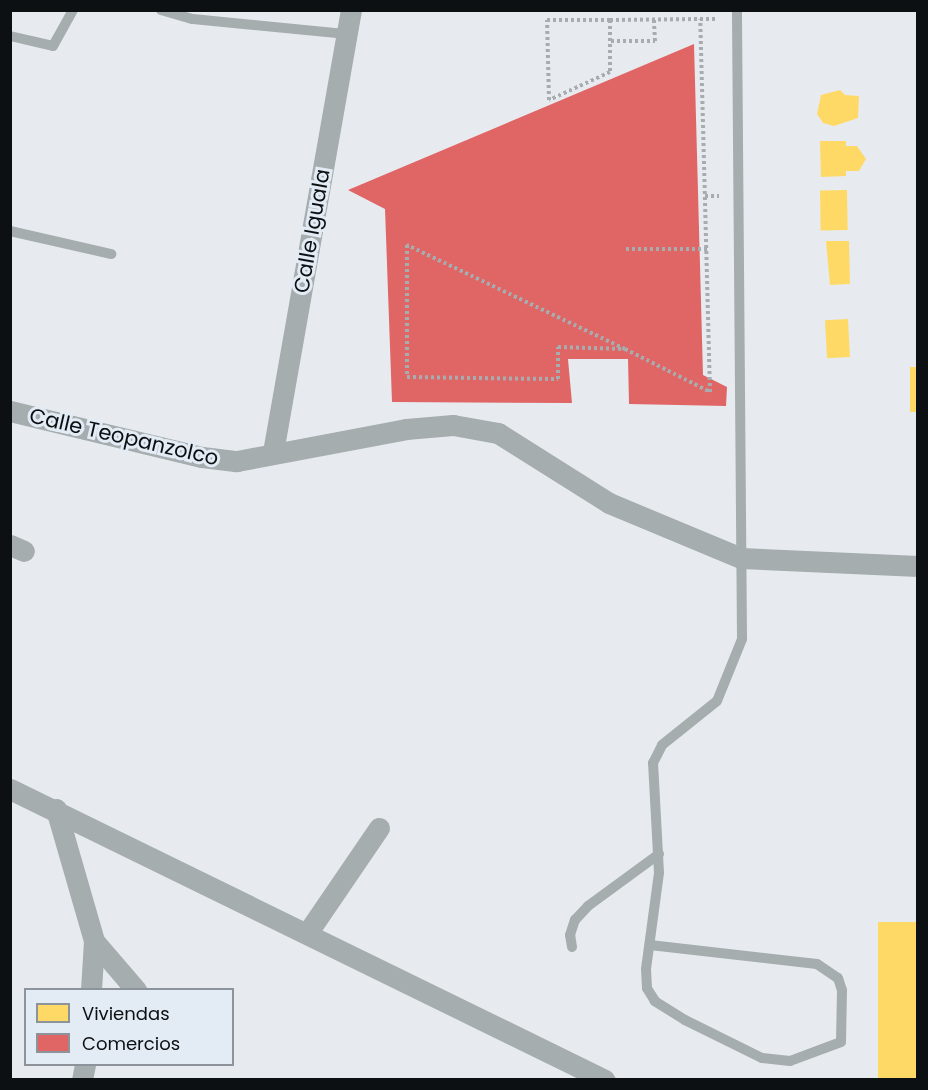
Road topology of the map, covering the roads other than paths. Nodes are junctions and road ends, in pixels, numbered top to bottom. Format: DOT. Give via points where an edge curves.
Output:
graph roads {
  1 [pos="72,10"];
  2 [pos="161,10"];
  3 [pos="351,10"];
  4 [pos="737,15"];
  5 [pos="347,34"];
  6 [pos="10,36"];
  7 [pos="10,231"];
  8 [pos="111,254"];
  9 [pos="10,411"];
  10 [pos="273,452"];
  11 [pos="741,558"];
  12 [pos="918,566"];
  13 [pos="10,789"];
  14 [pos="56,809"];
  15 [pos="379,828"];
  16 [pos="659,854"];
  17 [pos="308,932"];
  18 [pos="94,941"];
  19 [pos="650,945"];
  20 [pos="572,947"];
  21 [pos="91,988"];
  22 [pos="134,988"];
  23 [pos="605,1080"];
  1 -- 6 [label="lane" via="53,46"];
  2 -- 5 [label="lane" via="193,19"];
  3 -- 5 [label="street, Calle Iguala"];
  4 -- 11 [label="lane"];
  5 -- 10 [label="street, Calle Iguala"];
  7 -- 8 [label="lane"];
  9 -- 10 [label="street, Calle Teopanzolco" via="202,457 237,461"];
  10 -- 11 [label="street, Calle Teopanzolco" via="453,425 498,433 609,503"];
  11 -- 12 [label="street"];
  11 -- 16 [label="lane" via="742,639 717,700 662,745 653,763"];
  13 -- 14 [label="street"];
  14 -- 17 [label="street"];
  14 -- 18 [label="street"];
  15 -- 17 [label="street"];
  16 -- 19 [label="lane"];
  16 -- 20 [label="lane" via="588,906 575,921 570,935"];
  17 -- 23 [label="street"];
  18 -- 21 [label="street"];
  18 -- 22 [label="street"];
  19 -- 19 [label="lane" via="816,964 838,978 842,990 841,1042 790,1061 762,1058 695,1025 655,1001 647,988"];
}
